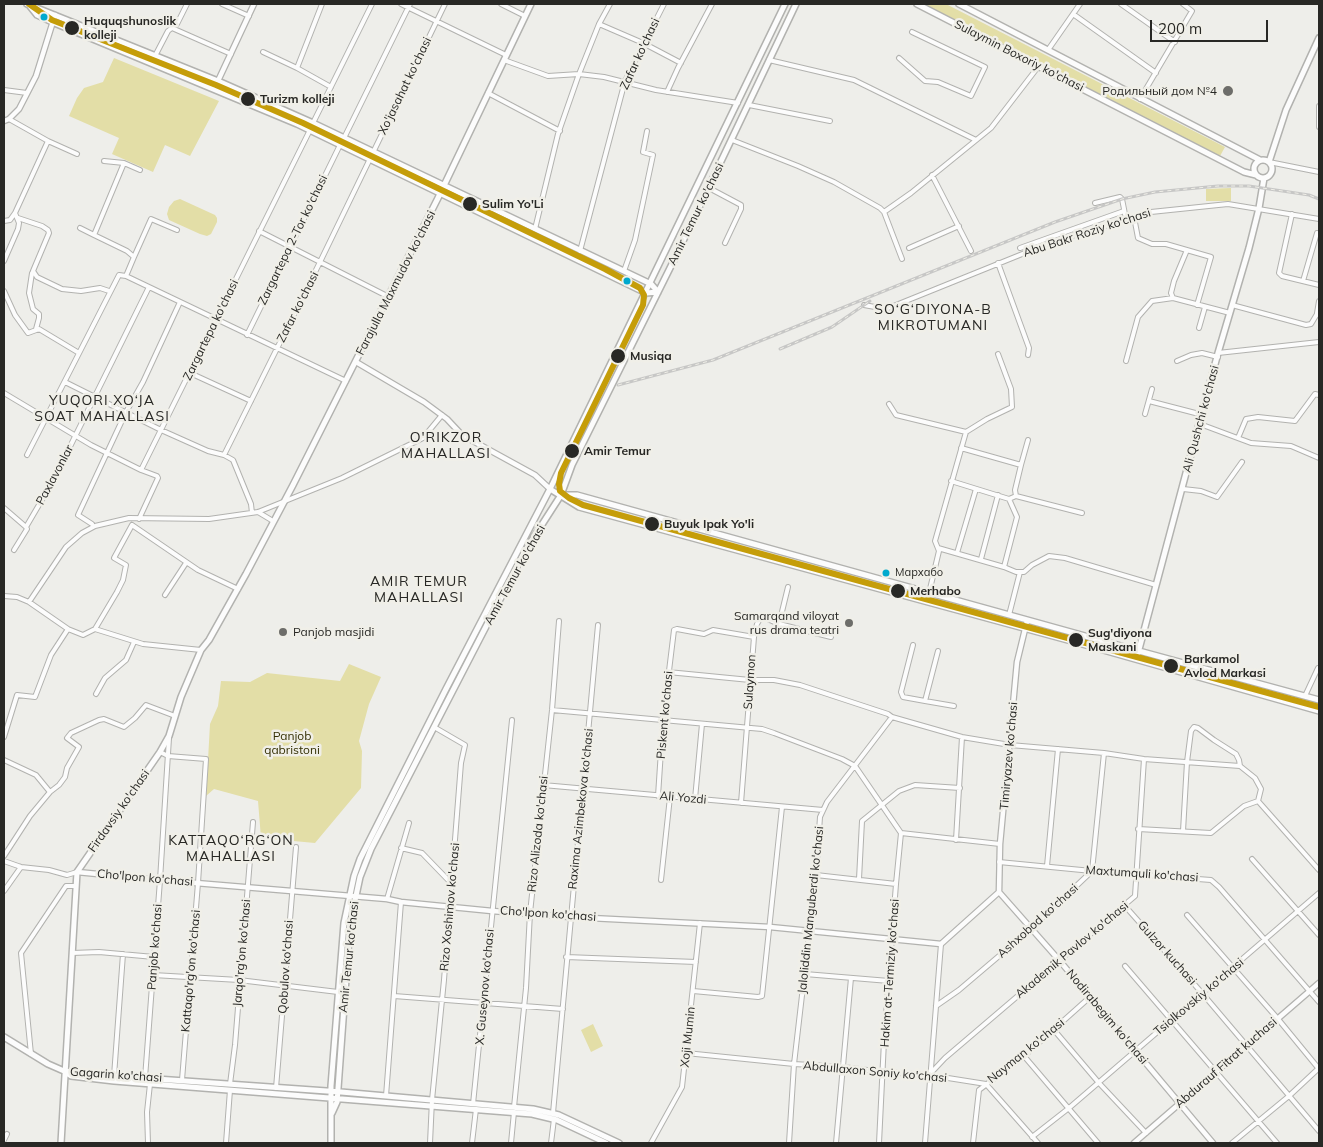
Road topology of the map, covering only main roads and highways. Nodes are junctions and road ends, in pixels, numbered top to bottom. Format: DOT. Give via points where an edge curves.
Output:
graph roads {
  1 [pos="29,4"];
  2 [pos="531,4"];
  3 [pos="785,4"];
  4 [pos="796,4"];
  5 [pos="917,4"];
  6 [pos="959,4"];
  7 [pos="1319,38"];
  8 [pos="1252,157"];
  9 [pos="1260,160"];
  10 [pos="1269,162"];
  11 [pos="1244,172"];
  12 [pos="1256,175"];
  13 [pos="1264,178"];
  14 [pos="444,185"];
  15 [pos="440,194"];
  16 [pos="651,284"];
  17 [pos="658,292"];
  18 [pos="646,293"];
  19 [pos="550,490"];
  20 [pos="561,495"];
  21 [pos="281,506"];
  22 [pos="1138,651"];
  23 [pos="1136,660"];
  24 [pos="1319,700"];
  25 [pos="1319,711"];
  26 [pos="407,767"];
  27 [pos="413,769"];
  28 [pos="352,897"];
  29 [pos="4,1037"];
  30 [pos="64,1070"];
  31 [pos="230,1087"];
  32 [pos="334,1094"];
  33 [pos="432,1102"];
  34 [pos="553,1116"];
  35 [pos="61,1143"];
  36 [pos="331,1143"];
  37 [pos="606,1143"];
  38 [pos="619,1143"];
  1 -- 14 [label="main road" via="218,81"];
  1 -- 15 [label="main road" via="37,15 52,22 310,130"];
  2 -- 14 [label="main road, Farajulla Maxmudov ko'chasi"];
  3 -- 16 [label="main road, Amir Temur ko'chasi"];
  4 -- 17 [label="main road, Amir Temur ko'chasi"];
  5 -- 11 [label="main road, Sulaymin Boxoriy ko'chasi"];
  6 -- 8 [label="main road, Sulaymin Boxoriy ko'chasi"];
  7 -- 10 [label="main road, Ali Qushchi ko'chasi" via="1286,110"];
  8 -- 9 [label="main road, Sulaymin Boxoriy ko'chasi"];
  8 -- 11 [label="main road" via="1251,170"];
  9 -- 10 [label="main road"];
  9 -- 12 [label="main road" via="1254,167"];
  10 -- 13 [label="main road, Ali Qushchi ko'chasi" via="1272,171"];
  11 -- 12 [label="main road, Sulaymin Boxoriy ko'chasi"];
  12 -- 13 [label="main road"];
  13 -- 22 [label="main road, Ali Qushchi ko'chasi" via="1259,208"];
  14 -- 15 [label="main road, Farajulla Maxmudov ko'chasi"];
  14 -- 16 [label="main road"];
  15 -- 18 [label="main road"];
  15 -- 21 [label="main road, Farajulla Maxmudov ko'chasi"];
  16 -- 17 [label="main road"];
  16 -- 18 [label="main road, Amir Temur ko'chasi"];
  17 -- 18 [label="main road"];
  17 -- 20 [label="main road, Amir Temur ko'chasi" via="572,465"];
  18 -- 19 [label="main road, Amir Temur ko'chasi"];
  19 -- 20 [label="main road"];
  19 -- 26 [label="main road, Amir Temur ko'chasi"];
  20 -- 22 [label="main road" via="577,495"];
  20 -- 23 [label="main road" via="579,507"];
  20 -- 27 [label="main road, Amir Temur ko'chasi" via="525,551"];
  21 -- 30 [label="main road, Firdavsiy ko'chasi" via="202,650 181,697 169,736 77,872"];
  22 -- 23 [label="main road, Ali Qushchi ko'chasi"];
  22 -- 24 [label="main road"];
  23 -- 25 [label="main road"];
  26 -- 27 [label="main road"];
  26 -- 28 [label="main road, Amir Temur ko'chasi" via="369,840 354,876"];
  27 -- 28 [label="main road, Amir Temur ko'chasi" via="371,849"];
  28 -- 32 [label="main road, Amir Temur ko'chasi"];
  28 -- 32 [label="main road, Amir Temur ko'chasi" via="344,923"];
  29 -- 30 [label="main road"];
  30 -- 31 [label="main road, Gagarin ko'chasi"];
  30 -- 31 [label="main road, Gagarin ko'chasi" via="71,1076 150,1084"];
  30 -- 35 [label="main road"];
  31 -- 32 [label="main road, Gagarin ko'chasi"];
  31 -- 32 [label="main road, Gagarin ko'chasi"];
  32 -- 33 [label="main road, Gagarin ko'chasi"];
  32 -- 33 [label="main road, Gagarin ko'chasi"];
  32 -- 36 [label="main road, Amir Temur ko'chasi"];
  33 -- 34 [label="main road, Gagarin ko'chasi"];
  34 -- 37 [label="main road, Gagarin ko'chasi"];
  34 -- 38 [label="main road, Gagarin ko'chasi"];
}
